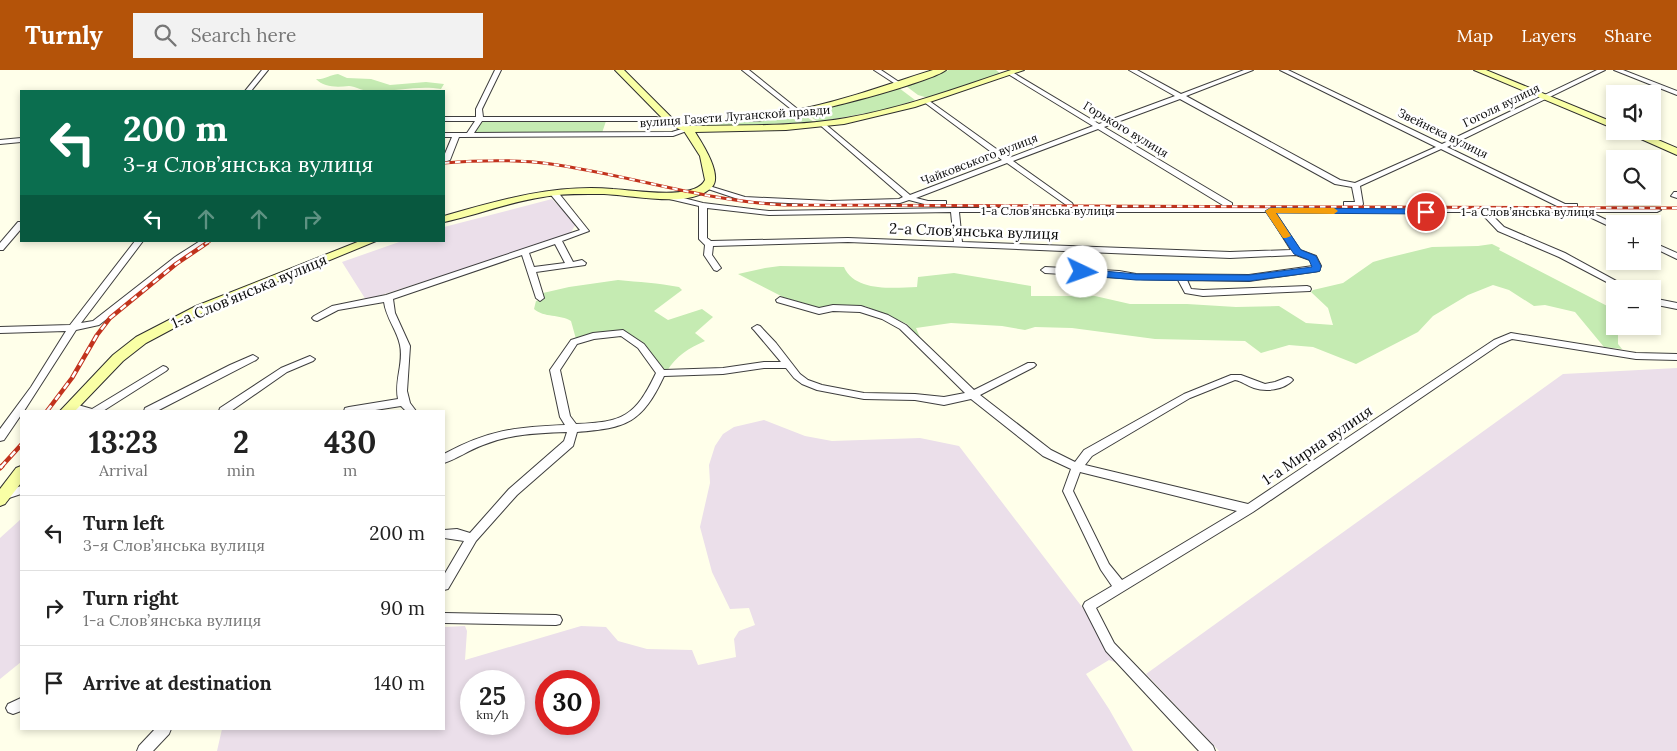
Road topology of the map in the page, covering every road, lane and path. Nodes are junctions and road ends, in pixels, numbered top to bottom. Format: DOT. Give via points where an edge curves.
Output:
graph roads {
  1 [pos="265,70"];
  2 [pos="498,70"];
  3 [pos="619,70"];
  4 [pos="745,70"];
  5 [pos="878,70"];
  6 [pos="942,70"];
  7 [pos="1020,70"];
  8 [pos="1132,70"];
  9 [pos="1250,70"];
  10 [pos="1283,70"];
  11 [pos="1478,70"];
  12 [pos="1602,70"];
  13 [pos="1617,70"];
  14 [pos="1010,73"];
  15 [pos="899,84"];
  16 [pos="249,90"];
  17 [pos="1677,93"];
  18 [pos="1179,96"];
  19 [pos="1544,97"];
  20 [pos="926,101"];
  21 [pos="798,112"];
  22 [pos="445,119"];
  23 [pos="480,119"];
  24 [pos="1606,122"];
  25 [pos="672,123"];
  26 [pos="822,124"];
  27 [pos="1099,126"];
  28 [pos="688,129"];
  29 [pos="445,135"];
  30 [pos="456,135"];
  31 [pos="469,135"];
  32 [pos="20,140"];
  33 [pos="1649,140"];
  34 [pos="0,142"];
  35 [pos="1443,146"];
  36 [pos="1677,152"];
  37 [pos="445,160"];
  38 [pos="1009,160"];
  39 [pos="1356,185"];
  40 [pos="706,187"];
  41 [pos="554,193"];
  42 [pos="668,196"];
  43 [pos="909,198"];
  44 [pos="1359,204"];
  45 [pos="703,205"];
  46 [pos="1069,205"];
  47 [pos="1230,205"];
  48 [pos="1564,206"];
  49 [pos="1594,206"];
  50 [pos="954,210"];
  51 [pos="1657,210"];
  52 [pos="1270,211"];
  53 [pos="1580,211"];
  54 [pos="1484,212"];
  55 [pos="445,219"];
  56 [pos="1606,223"];
  57 [pos="20,225"];
  58 [pos="558,241"];
  59 [pos="138,242"];
  60 [pos="204,242"];
  61 [pos="368,242"];
  62 [pos="709,244"];
  63 [pos="958,244"];
  64 [pos="0,248"];
  65 [pos="1661,248"];
  66 [pos="525,252"];
  67 [pos="1298,252"];
  68 [pos="1677,256"];
  69 [pos="582,264"];
  70 [pos="570,265"];
  71 [pos="717,268"];
  72 [pos="531,270"];
  73 [pos="1045,270"];
  74 [pos="1181,278"];
  75 [pos="1610,280"];
  76 [pos="1307,289"];
  77 [pos="388,298"];
  78 [pos="540,298"];
  79 [pos="780,300"];
  80 [pos="1661,302"];
  81 [pos="1677,306"];
  82 [pos="317,318"];
  83 [pos="73,328"];
  84 [pos="757,328"];
  85 [pos="0,330"];
  86 [pos="1677,357"];
  87 [pos="253,358"];
  88 [pos="310,359"];
  89 [pos="787,365"];
  90 [pos="1031,365"];
  91 [pos="163,369"];
  92 [pos="661,373"];
  93 [pos="1288,380"];
  94 [pos="973,395"];
  95 [pos="403,402"];
  96 [pos="69,410"];
  97 [pos="98,410"];
  98 [pos="151,410"];
  99 [pos="225,410"];
  100 [pos="355,410"];
  101 [pos="410,410"];
  102 [pos="572,428"];
  103 [pos="0,437"];
  104 [pos="445,458"];
  105 [pos="1076,467"];
  106 [pos="20,473"];
  107 [pos="20,490"];
  108 [pos="2,498"];
  109 [pos="1249,509"];
  110 [pos="445,534"];
  111 [pos="472,538"];
  112 [pos="445,583"];
  113 [pos="1120,587"];
  114 [pos="445,618"];
  115 [pos="556,620"];
  116 [pos="163,730"];
  117 [pos="144,751"];
  118 [pos="1208,751"];
  1 -- 16 [label="street"];
  2 -- 23 [label="street" via="480,109"];
  3 -- 25 [label="street"];
  4 -- 21 [label="street"];
  5 -- 15 [label="street"];
  6 -- 15 [label="street, вулиця Газєти Луганской правди"];
  7 -- 14 [label="street, вулиця Газєти Луганской правди"];
  8 -- 18 [label="street"];
  9 -- 18 [label="street, Чайковського вулиця"];
  10 -- 35 [label="street, Звейнека вулиця"];
  11 -- 19 [label="street"];
  12 -- 19 [label="street, Гоголя вулиця"];
  13 -- 17 [label="street"];
  14 -- 20 [label="street, вулиця Газєти Луганской правди"];
  14 -- 27 [label="street, Горького вулиця"];
  15 -- 21 [label="street, вулиця Газєти Луганской правди"];
  18 -- 27 [label="street, Чайковського вулиця"];
  18 -- 39 [label="street" via="1338,182"];
  19 -- 24 [label="street"];
  19 -- 35 [label="street, Гоголя вулиця"];
  20 -- 26 [label="street, вулиця Газєти Луганской правди" via="884,113"];
  20 -- 38 [label="street"];
  21 -- 25 [label="street, вулиця Газєти Луганской правди" via="768,118"];
  22 -- 23 [label="street, вулиця Газєти Луганской правди"];
  23 -- 25 [label="street, вулиця Газєти Луганской правди" via="656,119"];
  23 -- 31 [label="street"];
  25 -- 28 [label="street"];
  26 -- 28 [label="street, вулиця Газєти Луганской правди"];
  26 -- 43 [label="street"];
  27 -- 38 [label="street, Чайковського вулиця"];
  27 -- 47 [label="street, Горького вулиця"];
  28 -- 31 [label="street, вулиця Газєти Луганской правди" via="673,134"];
  28 -- 40 [label="street" via="705,156 710,180"];
  29 -- 30 [label="street, вулиця Газєти Луганской правди"];
  30 -- 31 [label="street, вулиця Газєти Луганской правди"];
  30 -- 37 [label="street"];
  32 -- 34 [label="street"];
  33 -- 36 [label="street"];
  35 -- 39 [label="street, Гоголя вулиця"];
  35 -- 48 [label="street, Звейнека вулиця"];
  38 -- 43 [label="street, Чайковського вулиця"];
  38 -- 46 [label="street"];
  39 -- 44 [label="street"];
  40 -- 42 [label="street" via="694,194"];
  40 -- 43 [label="street, Чайковського вулиця" via="744,199 830,203"];
  41 -- 42 [label="street, 1-а Слов’янська вулиця" via="604,191"];
  41 -- 55 [label="street, 1-а Слов’янська вулиця" via="504,202"];
  41 -- 58 [label="street" via="585,231"];
  42 -- 45 [label="street, 1-а Слов’янська вулиця"];
  43 -- 46 [label="street" via="928,203"];
  44 -- 47 [label="street"];
  44 -- 48 [label="street"];
  45 -- 50 [label="street, 1-а Слов’янська вулиця" via="769,213"];
  45 -- 62 [label="street" via="703,239"];
  46 -- 47 [label="street"];
  48 -- 49 [label="street, Звейнека вулиця"];
  50 -- 52 [label="street, 1-а Слов’янська вулиця"];
  50 -- 63 [label="street"];
  51 -- 53 [label="street, 1-а Слов’янська вулиця"];
  52 -- 54 [label="street, 1-а Слов’янська вулиця"];
  52 -- 67 [label="street"];
  53 -- 54 [label="street, 1-а Слов’янська вулиця"];
  53 -- 56 [label="street"];
  54 -- 75 [label="street" via="1501,229"];
  57 -- 64 [label="street"];
  58 -- 66 [label="street"];
  58 -- 70 [label="street"];
  59 -- 83 [label="street"];
  60 -- 83 [label="street" via="96,323"];
  61 -- 96 [label="street, 1-а Слов’янська вулиця" via="200,309 141,340 118,358"];
  62 -- 63 [label="street, 2-а Слов’янська вулиця" via="848,240"];
  62 -- 71 [label="street" via="708,255"];
  63 -- 67 [label="street, 2-а Слов’янська вулиця" via="1230,255"];
  65 -- 68 [label="street"];
  66 -- 72 [label="street"];
  66 -- 77 [label="street"];
  67 -- 74 [label="street" via="1313,258 1316,269 1249,278"];
  69 -- 70 [label="street"];
  70 -- 72 [label="street"];
  72 -- 78 [label="street"];
  73 -- 74 [label="street"];
  74 -- 76 [label="street" via="1188,291 1203,293"];
  77 -- 82 [label="street" via="335,308"];
  77 -- 95 [label="street" via="388,308 402,334 406,351 402,373"];
  79 -- 94 [label="street" via="818,311 861,309 885,317 903,327"];
  80 -- 81 [label="street"];
  83 -- 85 [label="street"];
  83 -- 103 [label="street"];
  84 -- 89 [label="street"];
  86 -- 109 [label="street, 1-а Мирна вулиця" via="1636,356 1511,336 1497,342"];
  87 -- 98 [label="street"];
  88 -- 99 [label="street" via="284,370"];
  89 -- 92 [label="street"];
  89 -- 94 [label="street" via="805,382 864,396 944,401"];
  90 -- 94 [label="street"];
  91 -- 97 [label="street"];
  92 -- 102 [label="street" via="649,397 631,418 607,426"];
  92 -- 102 [label="street" via="641,346 623,333 574,342 555,370 565,417"];
  93 -- 105 [label="street" via="1265,387 1234,377 1199,390 1088,453"];
  94 -- 105 [label="street" via="1047,453"];
  95 -- 100 [label="street"];
  95 -- 101 [label="street"];
  102 -- 104 [label="street" via="492,436"];
  102 -- 111 [label="street" via="569,443 513,492"];
  105 -- 109 [label="street"];
  105 -- 113 [label="street" via="1068,491 1105,567"];
  106 -- 108 [label="street"];
  107 -- 108 [label="street"];
  109 -- 113 [label="street, 1-а Мирна вулиця"];
  110 -- 111 [label="street"];
  111 -- 112 [label="street"];
  113 -- 118 [label="street, 1-а Мирна вулиця" via="1089,606 1110,647"];
  114 -- 115 [label="street"];
  116 -- 117 [label="street"];
}
